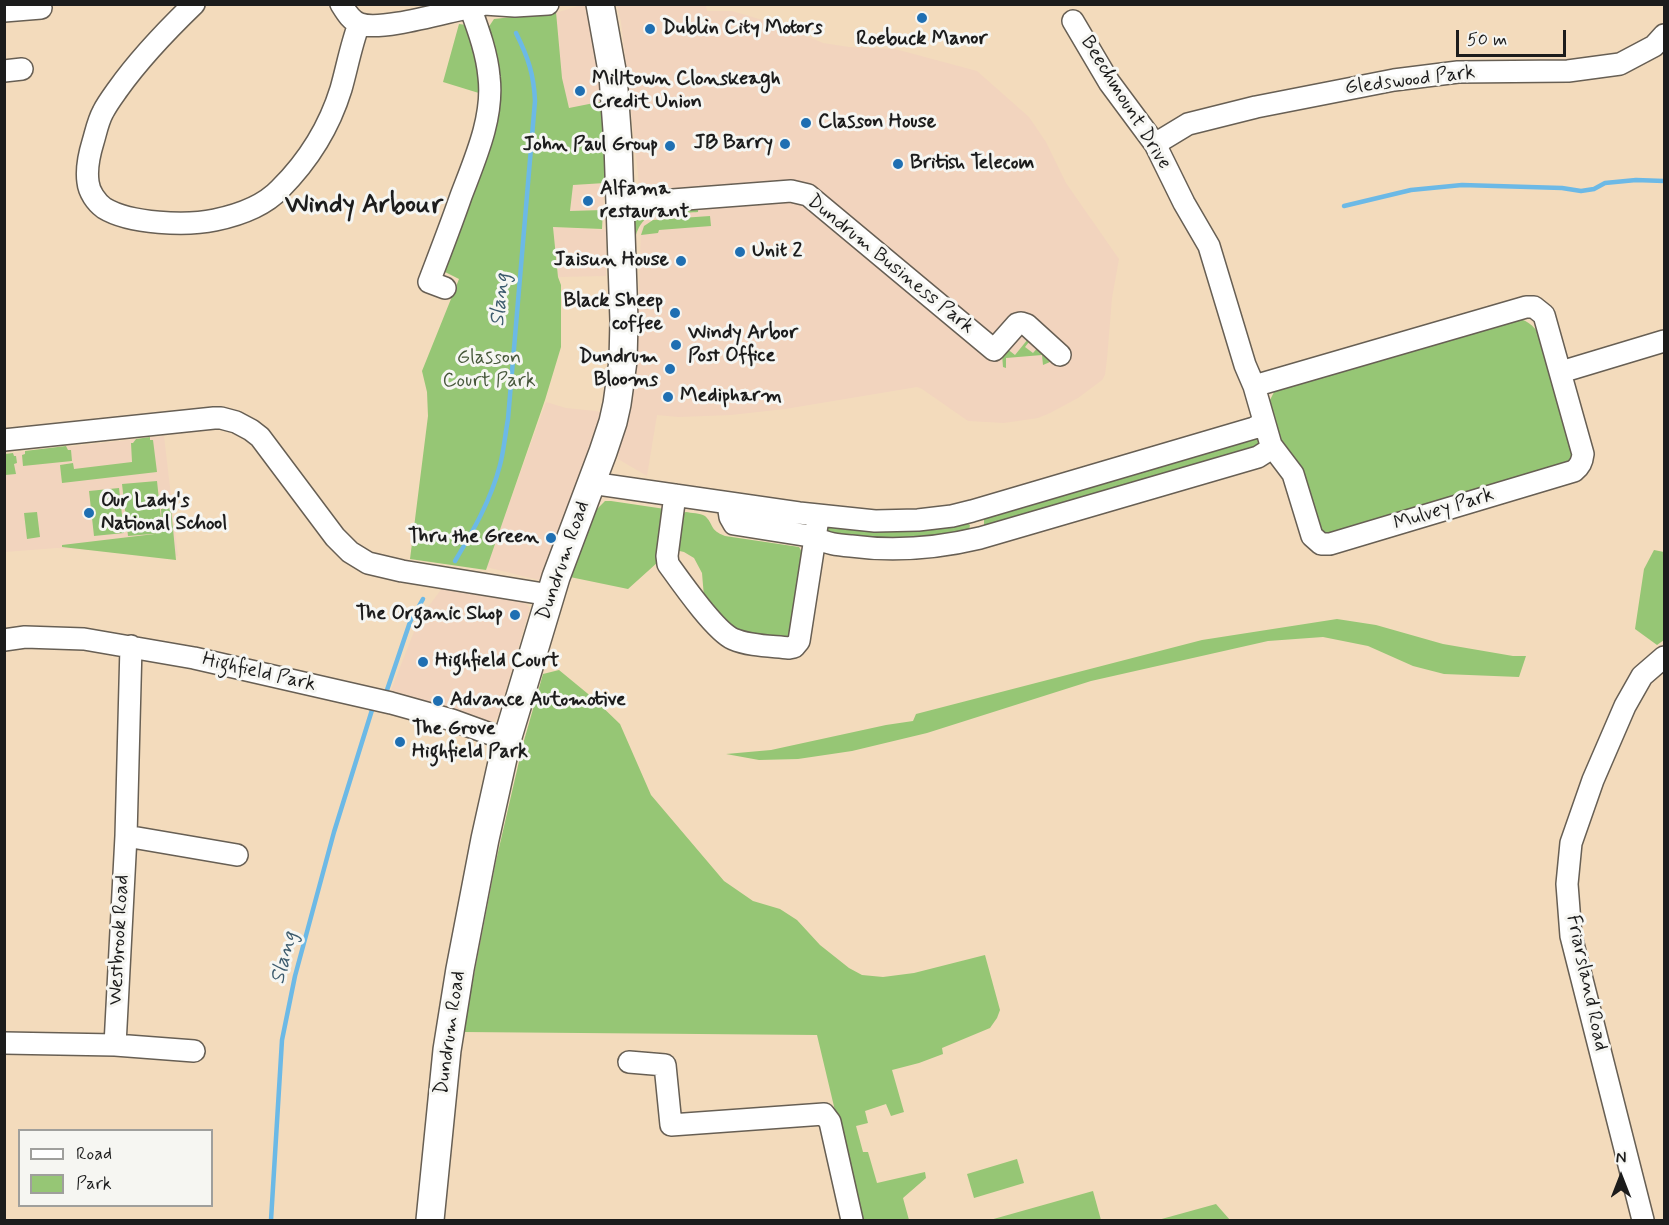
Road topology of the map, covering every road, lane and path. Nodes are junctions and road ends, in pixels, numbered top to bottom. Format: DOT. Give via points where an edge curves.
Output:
graph roads {
  1 [pos="194,4"];
  2 [pos="340,4"];
  3 [pos="548,4"];
  4 [pos="600,4"];
  5 [pos="479,5"];
  6 [pos="41,8"];
  7 [pos="4,11"];
  8 [pos="1073,21"];
  9 [pos="359,24"];
  10 [pos="1665,35"];
  11 [pos="1155,144"];
  12 [pos="620,204"];
  13 [pos="445,288"];
  14 [pos="1665,341"];
  15 [pos="1060,355"];
  16 [pos="1560,372"];
  17 [pos="1254,386"];
  18 [pos="1264,423"];
  19 [pos="4,440"];
  20 [pos="1271,445"];
  21 [pos="591,483"];
  22 [pos="675,495"];
  23 [pos="728,504"];
  24 [pos="972,511"];
  25 [pos="819,516"];
  26 [pos="816,537"];
  27 [pos="980,538"];
  28 [pos="550,595"];
  29 [pos="4,640"];
  30 [pos="131,646"];
  31 [pos="1665,657"];
  32 [pos="507,740"];
  33 [pos="126,836"];
  34 [pos="237,855"];
  35 [pos="4,1043"];
  36 [pos="115,1045"];
  37 [pos="194,1051"];
  38 [pos="629,1062"];
  39 [pos="430,1221"];
  40 [pos="852,1221"];
  41 [pos="1643,1221"];
  1 -- 9 [label="street" via="142,58 102,113 90,152 88,179 92,195 112,212 148,221 203,222 243,212 270,198 309,156 329,121"];
  2 -- 9 [label="street"];
  3 -- 5 [label="street"];
  4 -- 12 [label="main road, Dundrum Road" via="613,76"];
  5 -- 9 [label="street" via="402,22"];
  5 -- 13 [label="street" via="477,26 490,78 490,100 474,162 429,282"];
  6 -- 7 [label="street"];
  8 -- 11 [label="street, Beechmount Drive" via="1109,82"];
  10 -- 11 [label="street, Gledswood Park" via="1654,46 1620,64 1568,71 1458,72 1395,80 1188,124"];
  11 -- 17 [label="street, Beechmount Drive" via="1209,246"];
  12 -- 15 [label="street, Dundrum Business Park" via="791,191 808,195 994,350 1021,323"];
  12 -- 21 [label="main road, Dundrum Road" via="622,361 613,422"];
  14 -- 16 [label="street"];
  16 -- 17 [label="street, Mulvey Park" via="1544,315 1534,307 1526,307"];
  16 -- 20 [label="street, Mulvey Park" via="1583,454 1574,471 1330,544 1321,544 1312,536 1293,474"];
  17 -- 18 [label="street, Mulvey Park"];
  18 -- 20 [label="street, Mulvey Park"];
  18 -- 24 [label="street"];
  19 -- 28 [label="street" via="221,418 236,422 260,437 335,537 368,563"];
  20 -- 27 [label="street" via="1258,457"];
  21 -- 22 [label="street"];
  21 -- 28 [label="main road, Dundrum Road"];
  22 -- 23 [label="street"];
  22 -- 26 [label="street" via="668,564 712,621 731,638 794,647 799,641"];
  23 -- 25 [label="street"];
  23 -- 26 [label="street" via="734,524"];
  24 -- 25 [label="street" via="901,521"];
  24 -- 27 [label="street"];
  25 -- 26 [label="street"];
  26 -- 27 [label="street" via="845,546 894,549 934,547"];
  28 -- 32 [label="main road, Dundrum Road"];
  29 -- 30 [label="street, Highfield Park" via="57,637"];
  30 -- 32 [label="street, Highfield Park" via="391,703"];
  30 -- 33 [label="street, Westbrook Road"];
  31 -- 41 [label="street, Friarsland Road" via="1642,676 1593,780 1571,843 1567,884 1571,936"];
  32 -- 39 [label="main road, Dundrum Road" via="448,1041"];
  33 -- 34 [label="street"];
  33 -- 36 [label="street, Westbrook Road"];
  35 -- 36 [label="street"];
  36 -- 37 [label="street"];
  38 -- 40 [label="street" via="665,1065 671,1125 824,1114 830,1122"];
}
